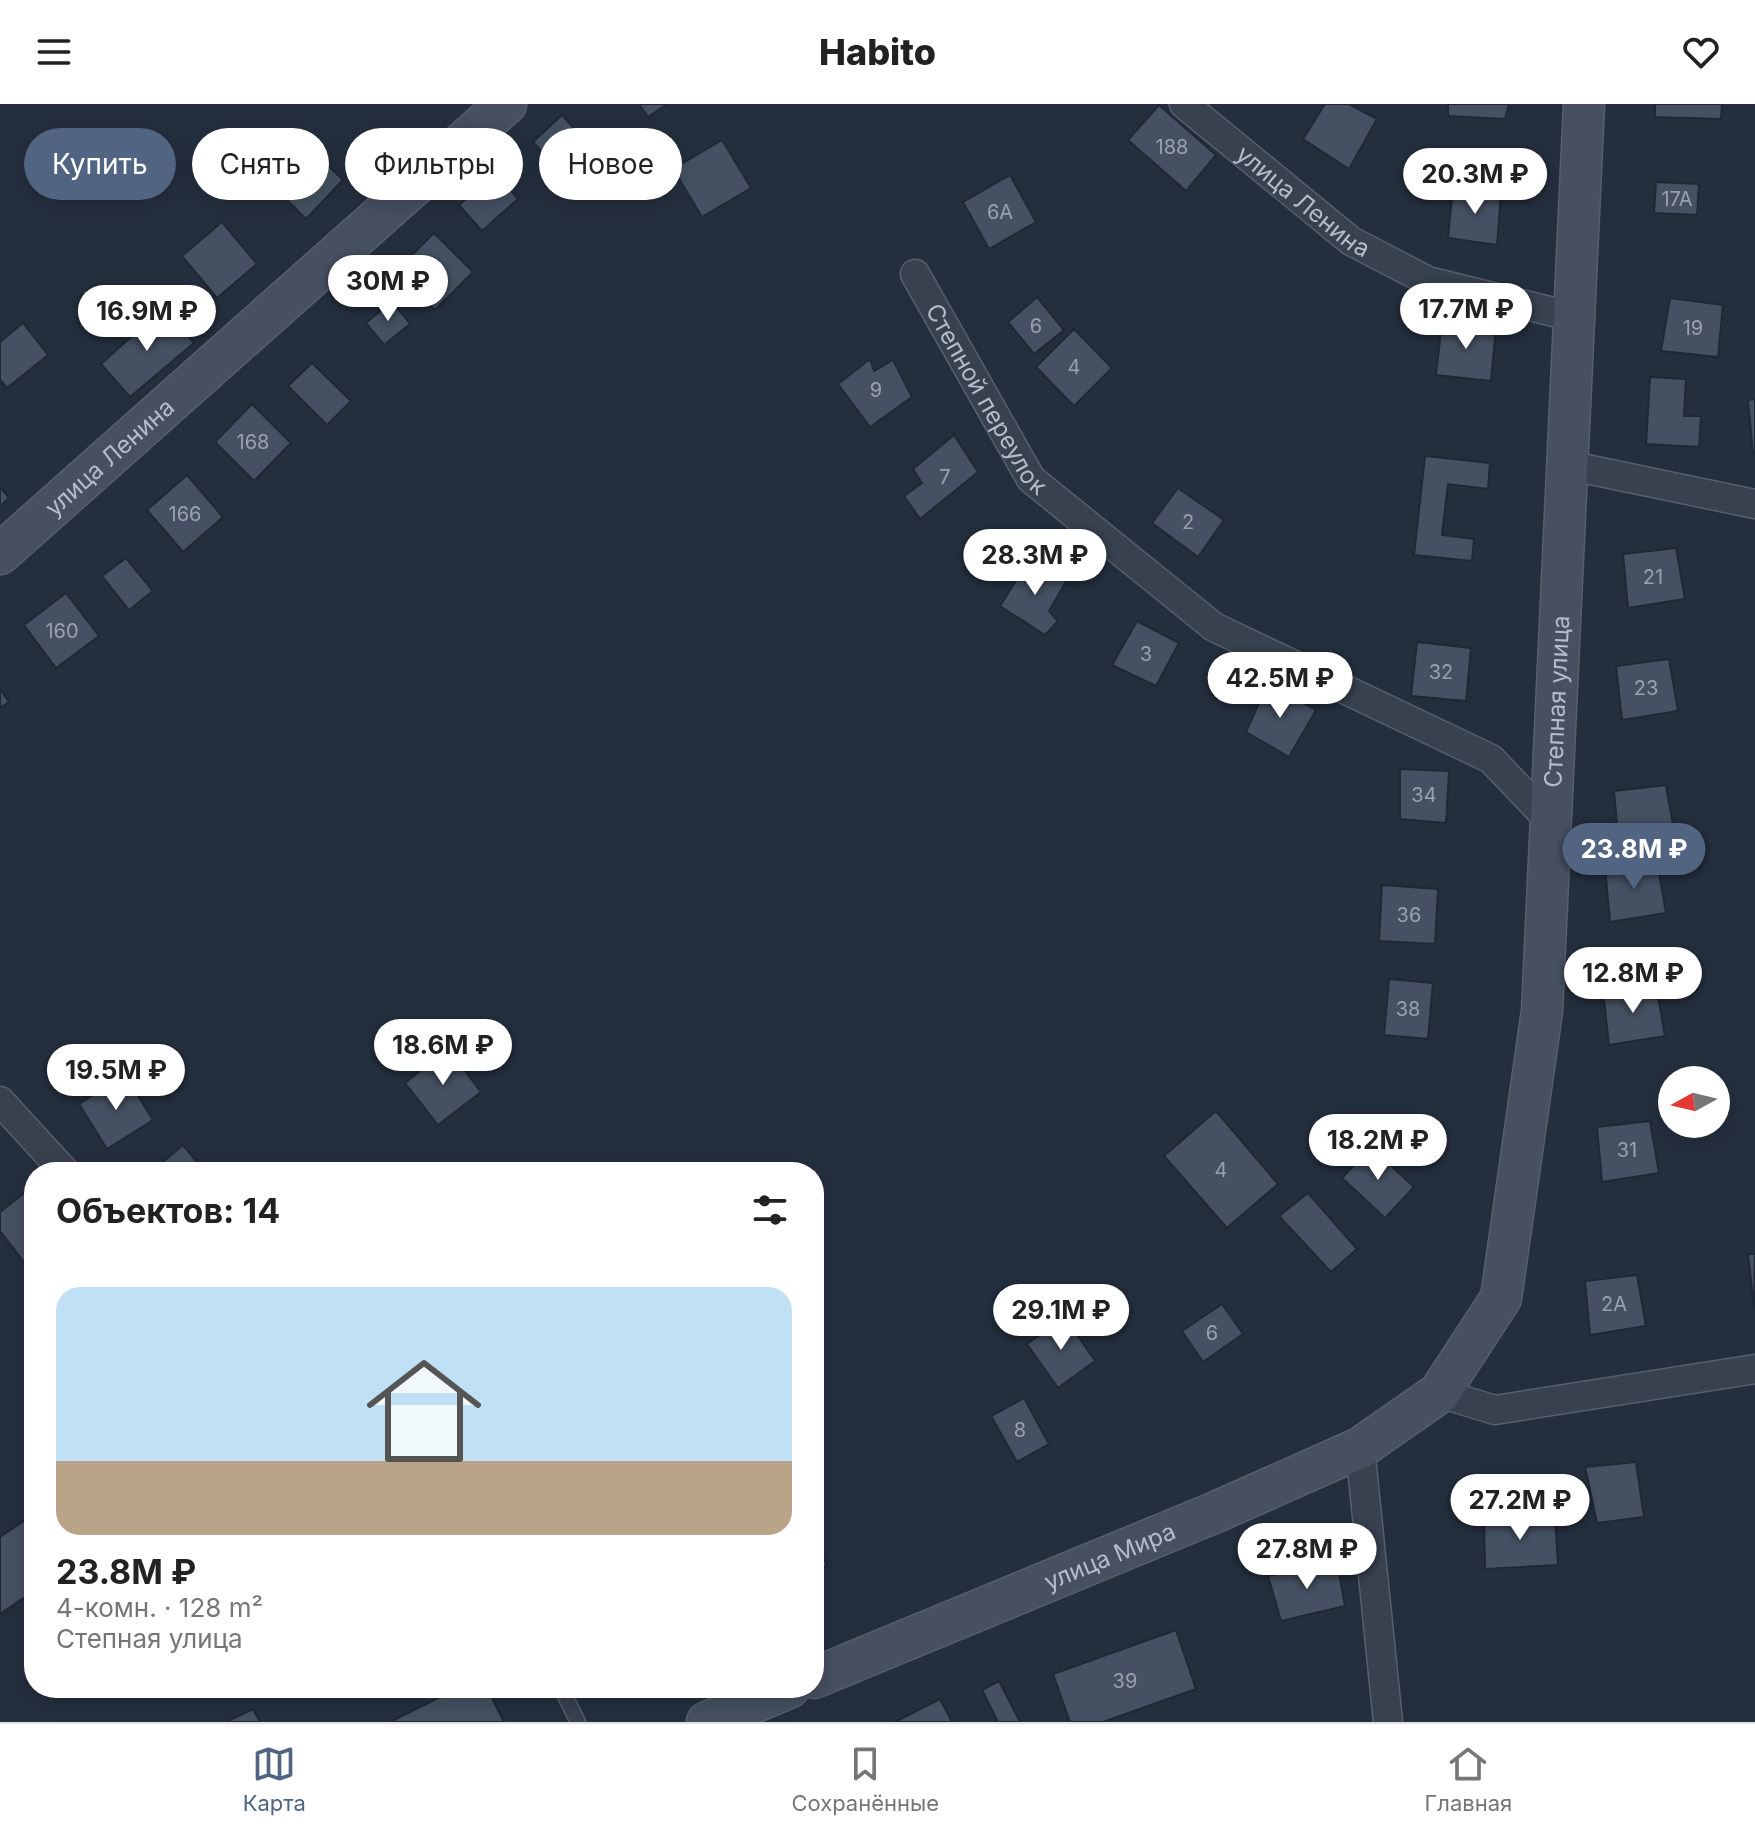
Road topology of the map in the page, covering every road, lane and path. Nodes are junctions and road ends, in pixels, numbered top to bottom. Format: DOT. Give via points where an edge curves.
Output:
graph roads {
  1 [pos="506,104"];
  2 [pos="1184,104"];
  3 [pos="1584,104"];
  4 [pos="915,274"];
  5 [pos="1574,317"];
  6 [pos="1567,465"];
  7 [pos="1755,504"];
  8 [pos="0,554"];
  9 [pos="1550,821"];
  10 [pos="0,1101"];
  11 [pos="56,1162"];
  12 [pos="1501,1298"];
  13 [pos="1755,1369"];
  14 [pos="1439,1393"];
  15 [pos="1360,1448"];
  16 [pos="824,1674"];
  17 [pos="566,1698"];
  18 [pos="765,1698"];
  19 [pos="578,1722"];
  20 [pos="707,1722"];
  21 [pos="1388,1722"];
  1 -- 8 [label="main road, улица Ленина"];
  2 -- 5 [label="street, улица Ленина" via="1351,241 1428,281"];
  3 -- 5 [label="main road, Степная улица"];
  4 -- 9 [label="street, Степной переулок" via="1031,479 1214,627 1491,759"];
  5 -- 6 [label="main road, Степная улица"];
  6 -- 7 [label="street"];
  6 -- 9 [label="main road, Степная улица"];
  9 -- 12 [label="main road, Степная улица" via="1542,1011"];
  10 -- 11 [label="street"];
  12 -- 14 [label="main road, улица Мира"];
  13 -- 14 [label="street" via="1495,1410"];
  14 -- 15 [label="main road, улица Мира"];
  15 -- 16 [label="main road, улица Мира"];
  15 -- 21 [label="street"];
  17 -- 19 [label="lane"];
  18 -- 20 [label="main road"];
}
